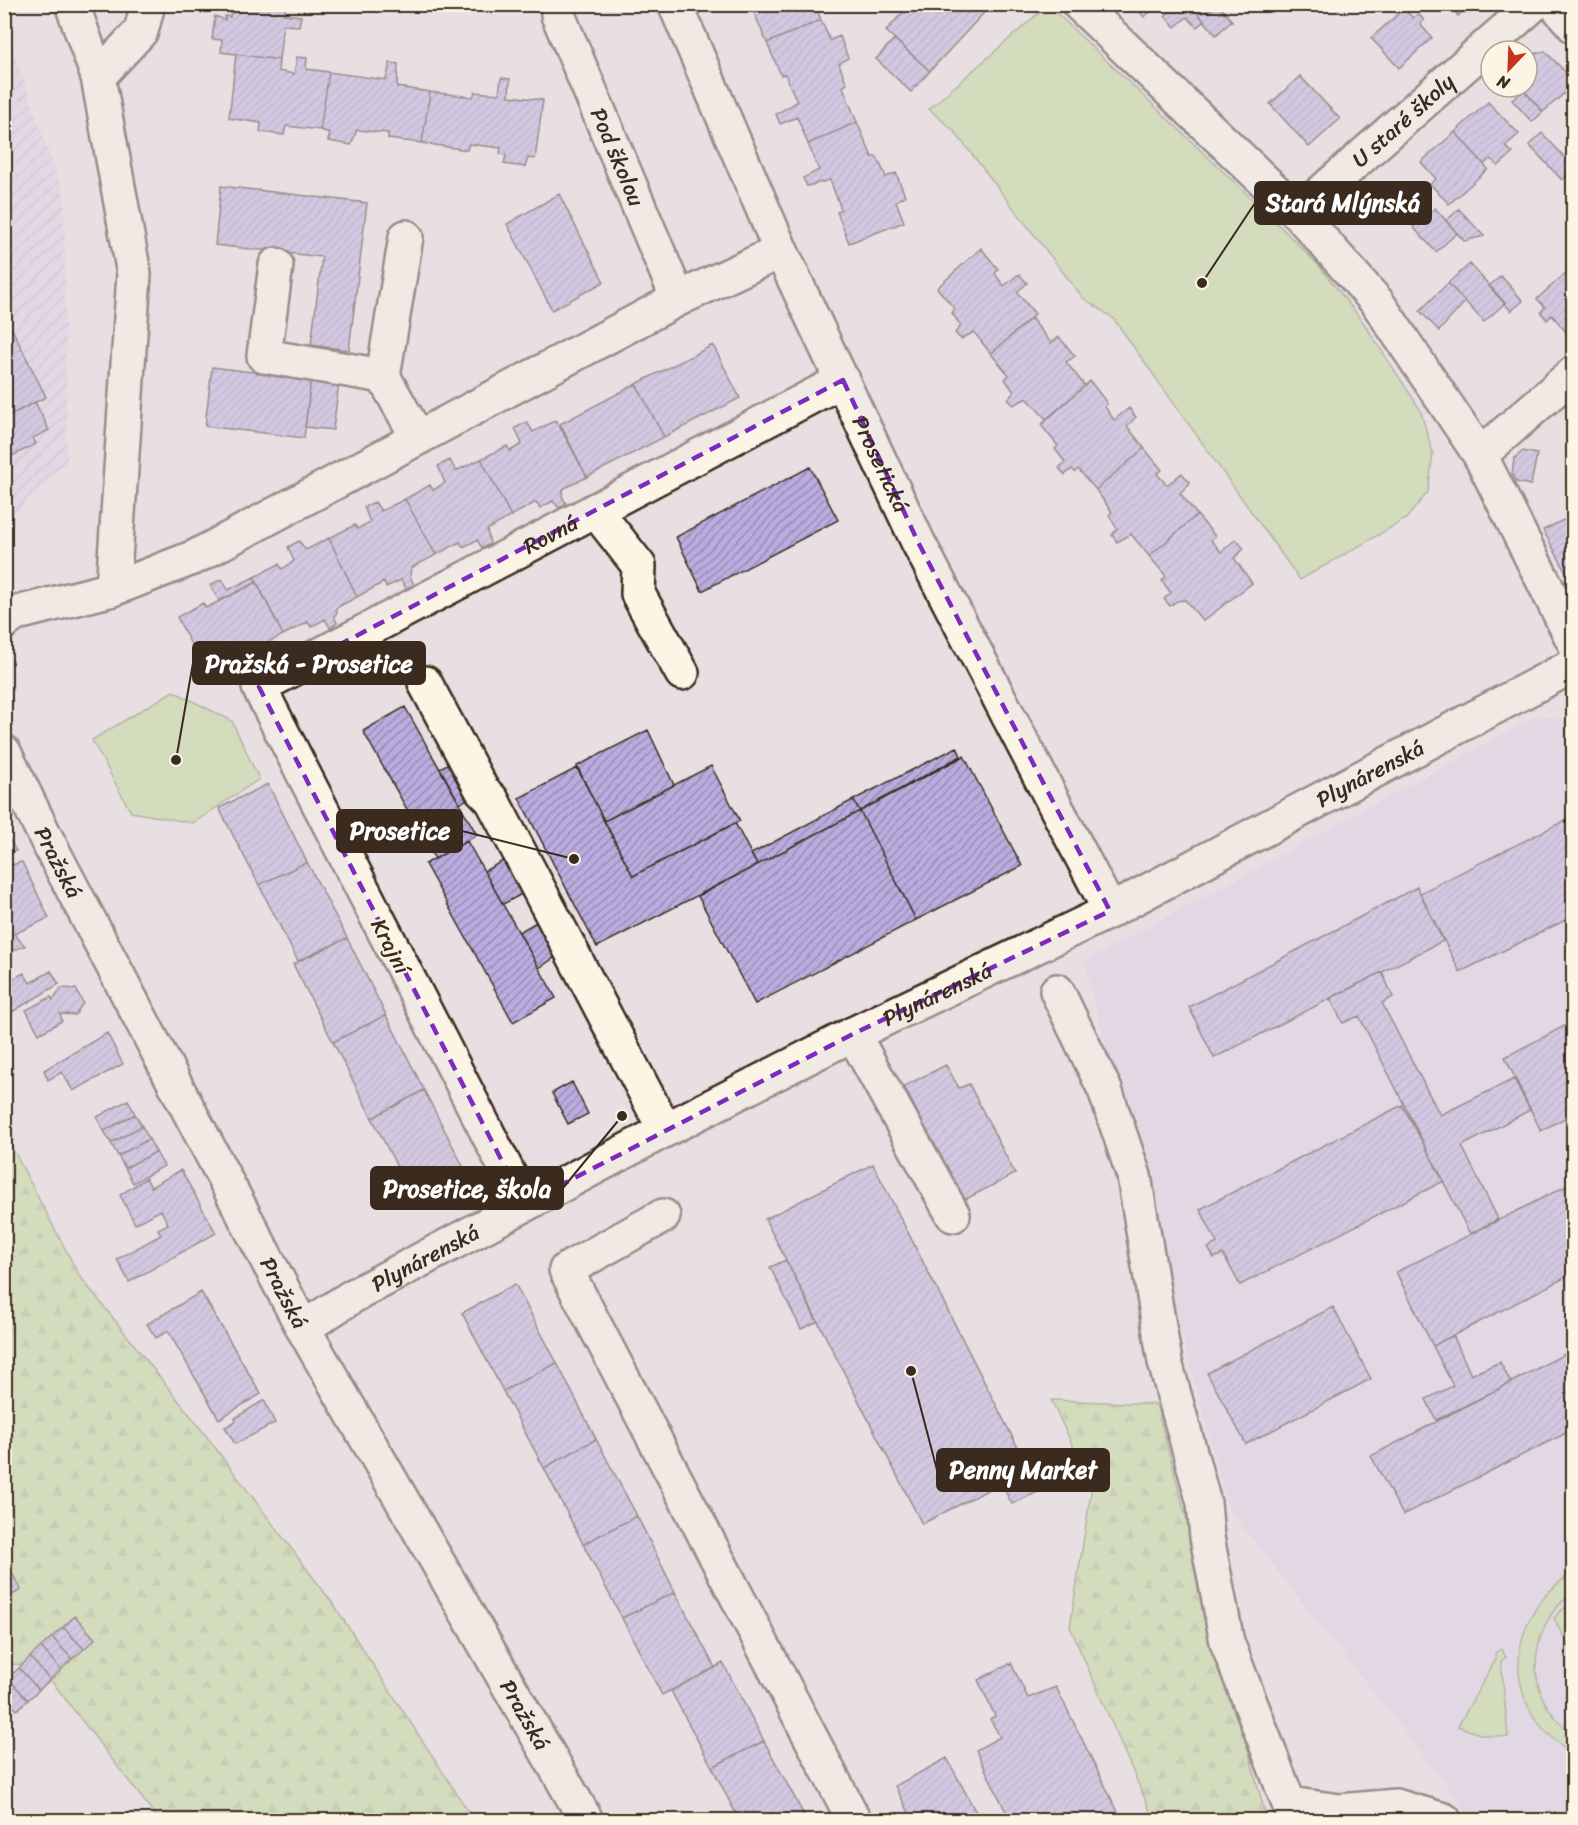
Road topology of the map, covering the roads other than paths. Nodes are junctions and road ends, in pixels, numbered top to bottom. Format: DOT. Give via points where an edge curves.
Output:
graph roads {
  1 [pos="72,4"];
  2 [pos="148,4"];
  3 [pos="675,4"];
  4 [pos="1079,4"];
  5 [pos="1534,4"];
  6 [pos="1555,4"];
  7 [pos="558,15"];
  8 [pos="1574,26"];
  9 [pos="98,77"];
  10 [pos="1298,213"];
  11 [pos="406,237"];
  12 [pos="781,250"];
  13 [pos="276,265"];
  14 [pos="678,299"];
  15 [pos="1574,372"];
  16 [pos="383,376"];
  17 [pos="843,380"];
  18 [pos="418,438"];
  19 [pos="1480,455"];
  20 [pos="595,510"];
  21 [pos="113,590"];
  22 [pos="4,622"];
  23 [pos="1574,642"];
  24 [pos="1574,665"];
  25 [pos="682,673"];
  26 [pos="425,683"];
  27 [pos="259,687"];
  28 [pos="4,752"];
  29 [pos="1110,911"];
  30 [pos="1057,991"];
  31 [pos="853,1034"];
  32 [pos="665,1130"];
  33 [pos="524,1204"];
  34 [pos="953,1215"];
  35 [pos="663,1216"];
  36 [pos="303,1328"];
  37 [pos="586,1821"];
  38 [pos="854,1821"];
  39 [pos="1444,1821"];
  1 -- 9 [label="street"];
  2 -- 9 [label="street" via="141,31"];
  3 -- 12 [label="street, Prosetická"];
  4 -- 10 [label="street"];
  5 -- 10 [label="street, U staré školy"];
  6 -- 8 [label="street"];
  7 -- 14 [label="street, Pod školou"];
  9 -- 21 [label="street" via="134,274"];
  10 -- 19 [label="street" via="1377,302"];
  11 -- 16 [label="street"];
  12 -- 14 [label="street"];
  12 -- 17 [label="street, Prosetická"];
  13 -- 16 [label="street" via="264,357"];
  14 -- 18 [label="street"];
  15 -- 19 [label="street"];
  16 -- 18 [label="street"];
  17 -- 20 [label="street, Rovná"];
  17 -- 29 [label="street, Prosetická" via="918,542"];
  18 -- 21 [label="street" via="195,557"];
  19 -- 23 [label="street"];
  20 -- 25 [label="street" via="639,566 638,594"];
  20 -- 27 [label="street, Rovná"];
  21 -- 22 [label="street" via="17,613"];
  24 -- 29 [label="street, Plynárenská"];
  26 -- 32 [label="street" via="482,790 492,800"];
  27 -- 33 [label="street, Krajní"];
  28 -- 36 [label="street, Pražská"];
  29 -- 31 [label="street, Plynárenská"];
  30 -- 39 [label="street" via="1105,1090 1134,1176 1166,1362 1204,1503 1227,1642 1289,1804 1340,1810 1396,1806"];
  31 -- 32 [label="street, Plynárenská"];
  31 -- 34 [label="street"];
  32 -- 33 [label="street, Plynárenská"];
  33 -- 36 [label="street, Plynárenská" via="353,1296"];
  35 -- 38 [label="street" via="566,1270"];
  36 -- 37 [label="street, Pražská"];
}
